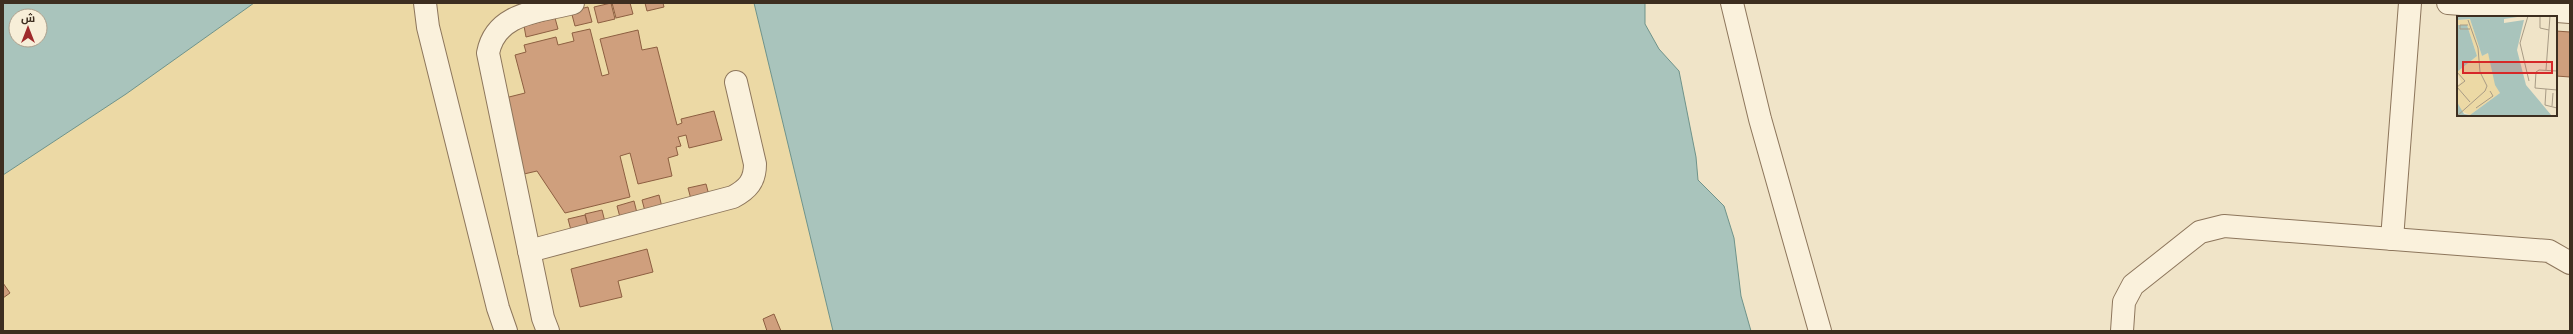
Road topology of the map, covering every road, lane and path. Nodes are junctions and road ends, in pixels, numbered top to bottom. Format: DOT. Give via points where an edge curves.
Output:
graph roads {
  1 [pos="425,3"];
  2 [pos="573,3"];
  3 [pos="1732,3"];
  4 [pos="2410,3"];
  5 [pos="2448,3"];
  6 [pos="2570,12"];
  7 [pos="736,82"];
  8 [pos="2392,239"];
  9 [pos="529,251"];
  10 [pos="2570,263"];
  11 [pos="506,331"];
  12 [pos="548,331"];
  13 [pos="1820,331"];
  14 [pos="2122,331"];
  1 -- 11 [label="lane" via="428,27 498,308"];
  2 -- 9 [label="lane" via="506,22 494,34 488,53"];
  3 -- 13 [label="lane" via="1760,119"];
  4 -- 8 [label="lane"];
  5 -- 6 [label="lane"];
  7 -- 9 [label="lane" via="755,164 755,175 743,192 733,197"];
  8 -- 10 [label="lane" via="2549,251"];
  8 -- 14 [label="lane" via="2224,226 2200,232 2133,285 2124,302"];
  9 -- 12 [label="lane"];
}
